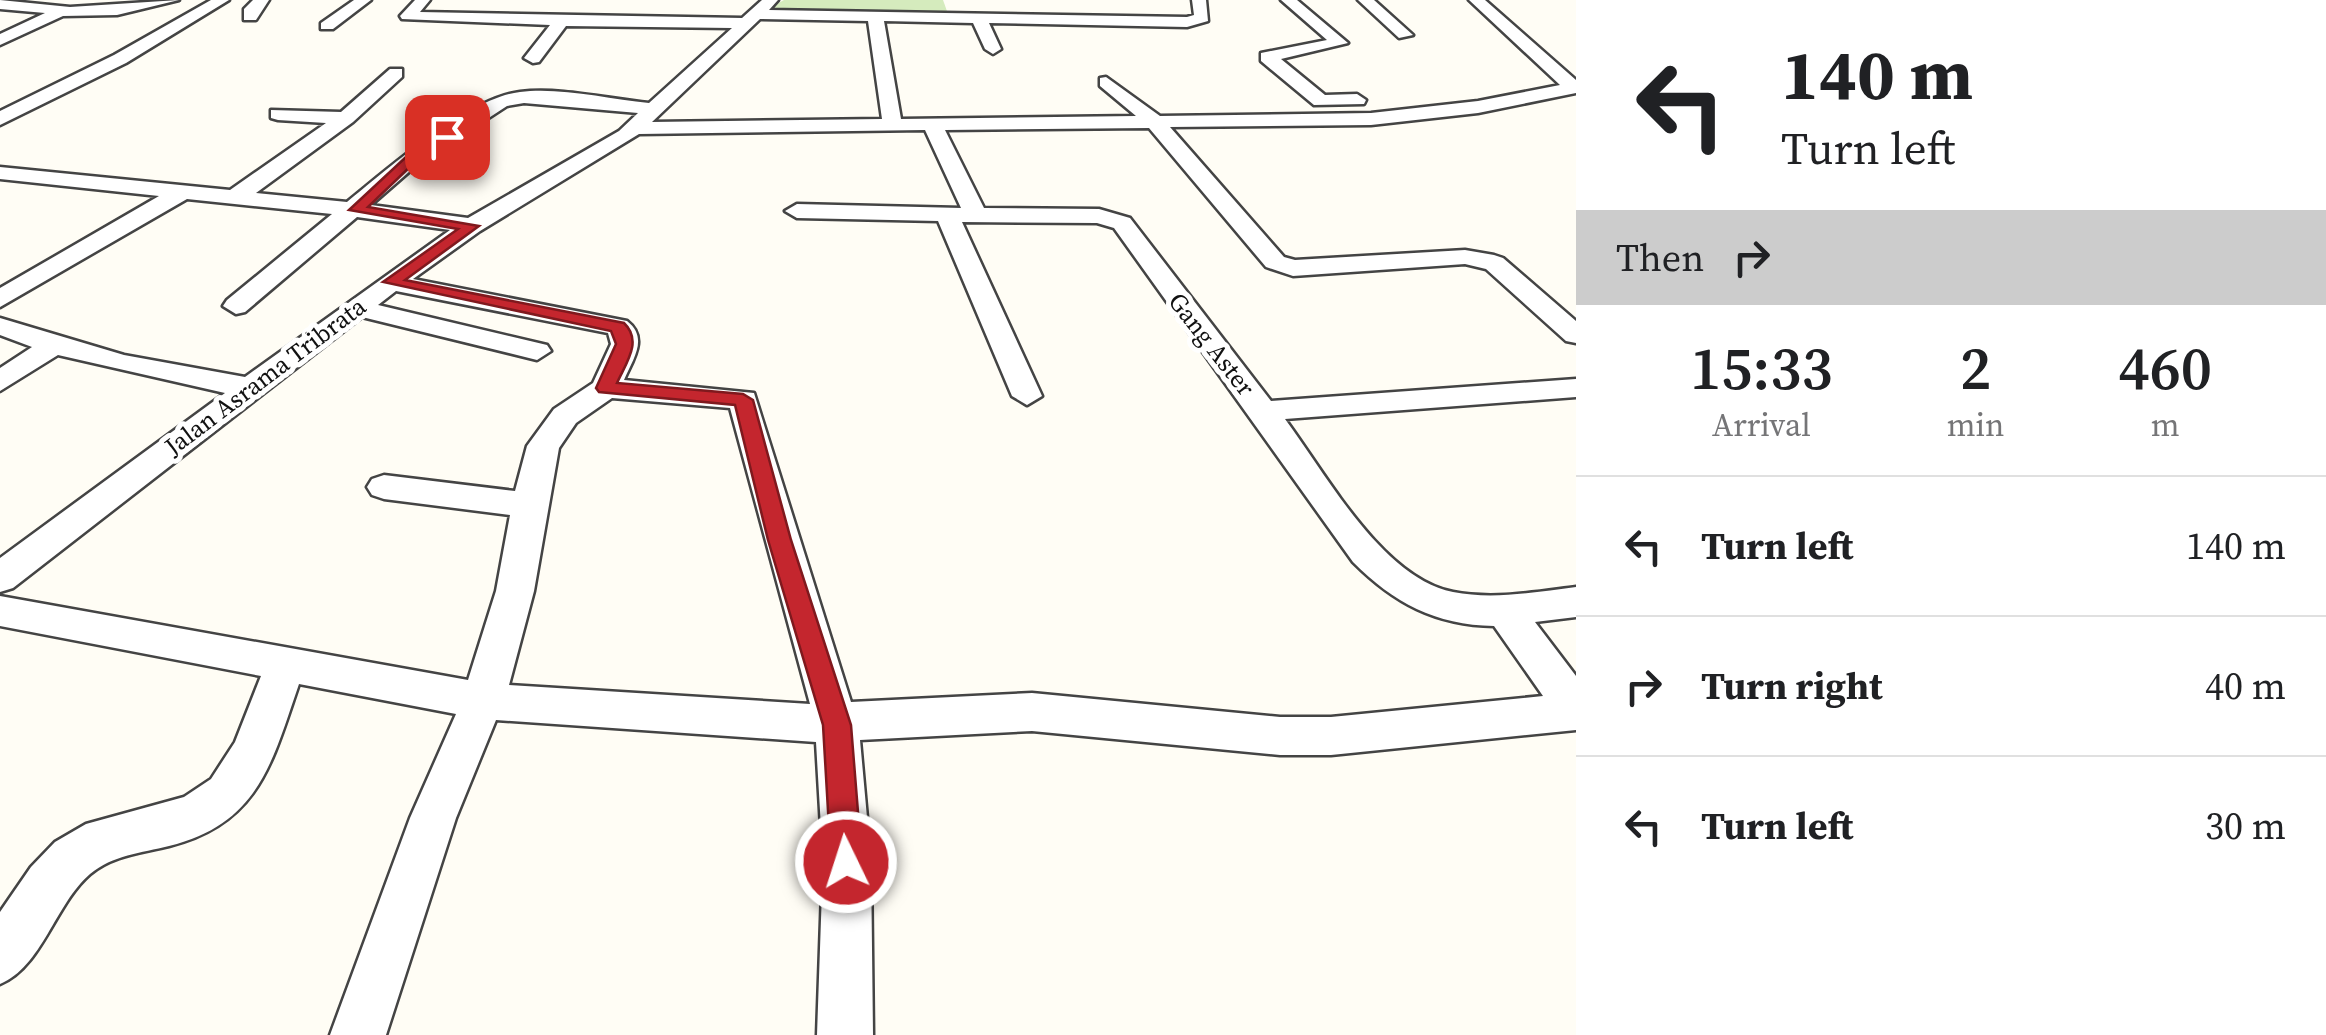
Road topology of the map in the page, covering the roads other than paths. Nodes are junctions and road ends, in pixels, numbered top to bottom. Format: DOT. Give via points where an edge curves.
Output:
graph roads {
  1 [pos="172,0"];
  2 [pos="222,0"];
  3 [pos="262,0"];
  4 [pos="364,0"];
  5 [pos="423,0"];
  6 [pos="1199,0"];
  7 [pos="1288,0"];
  8 [pos="1366,0"];
  9 [pos="1476,0"];
  10 [pos="0,4"];
  11 [pos="64,12"];
  12 [pos="756,12"];
  13 [pos="875,16"];
  14 [pos="250,17"];
  15 [pos="978,17"];
  16 [pos="562,20"];
  17 [pos="327,26"];
  18 [pos="1405,35"];
  19 [pos="0,40"];
  20 [pos="993,49"];
  21 [pos="533,58"];
  22 [pos="396,74"];
  23 [pos="1106,82"];
  24 [pos="653,109"];
  25 [pos="278,114"];
  26 [pos="1408,117"];
  27 [pos="346,118"];
  28 [pos="0,119"];
  29 [pos="1153,120"];
  30 [pos="933,126"];
  31 [pos="893,127"];
  32 [pos="633,128"];
  33 [pos="0,174"];
  34 [pos="182,193"];
  35 [pos="234,198"];
  36 [pos="356,210"];
  37 [pos="798,211"];
  38 [pos="976,215"];
  39 [pos="946,216"];
  40 [pos="472,226"];
  41 [pos="391,282"];
  42 [pos="0,299"];
  43 [pos="236,306"];
  44 [pos="356,308"];
  45 [pos="0,326"];
  46 [pos="1576,335"];
  47 [pos="50,347"];
  48 [pos="537,351"];
  49 [pos="0,382"];
  50 [pos="249,387"];
  51 [pos="606,388"];
  52 [pos="1576,388"];
  53 [pos="1027,396"];
  54 [pos="1263,411"];
  55 [pos="384,487"];
  56 [pos="530,505"];
  57 [pos="0,578"];
  58 [pos="1576,602"];
  59 [pos="0,611"];
  60 [pos="1505,611"];
  61 [pos="285,667"];
  62 [pos="483,701"];
  63 [pos="1576,710"];
  64 [pos="837,725"];
  65 [pos="0,958"];
  66 [pos="358,1035"];
  67 [pos="846,1035"];
  1 -- 11 [label="street"];
  2 -- 28 [label="street"];
  3 -- 14 [label="street"];
  4 -- 17 [label="street"];
  5 -- 16 [label="street" via="408,16"];
  6 -- 15 [label="street" via="1202,18 1187,22"];
  7 -- 26 [label="street" via="1340,44 1269,59 1321,100 1383,100"];
  8 -- 18 [label="street"];
  9 -- 26 [label="street" via="1574,88"];
  10 -- 11 [label="street"];
  11 -- 19 [label="street"];
  12 -- 13 [label="street"];
  12 -- 16 [label="street"];
  12 -- 24 [label="street, Jalan Asrama Tribrata"];
  13 -- 15 [label="street"];
  13 -- 31 [label="street"];
  15 -- 20 [label="street"];
  16 -- 21 [label="street"];
  22 -- 27 [label="street"];
  23 -- 29 [label="street"];
  24 -- 32 [label="street, Jalan Asrama Tribrata"];
  24 -- 36 [label="street" via="508,98 410,160"];
  25 -- 27 [label="street"];
  26 -- 29 [label="street"];
  27 -- 35 [label="street"];
  29 -- 30 [label="street"];
  29 -- 46 [label="street" via="1276,262 1293,268 1486,260"];
  30 -- 31 [label="street"];
  30 -- 38 [label="street"];
  31 -- 32 [label="street"];
  32 -- 40 [label="street, Jalan Asrama Tribrata"];
  33 -- 34 [label="street"];
  34 -- 35 [label="street"];
  34 -- 42 [label="street"];
  35 -- 36 [label="street"];
  36 -- 40 [label="street"];
  36 -- 43 [label="street"];
  37 -- 39 [label="street, Gang Aster"];
  38 -- 39 [label="street, Gang Aster"];
  38 -- 54 [label="street, Gang Aster" via="1099,216 1122,223"];
  39 -- 53 [label="street"];
  40 -- 41 [label="street, Jalan Asrama Tribrata"];
  41 -- 44 [label="street, Jalan Asrama Tribrata"];
  41 -- 51 [label="street" via="617,327 625,344"];
  44 -- 48 [label="street"];
  44 -- 50 [label="street, Jalan Asrama Tribrata"];
  45 -- 47 [label="street"];
  47 -- 49 [label="street"];
  47 -- 50 [label="street" via="124,368"];
  50 -- 57 [label="street, Jalan Asrama Tribrata"];
  51 -- 56 [label="street" via="552,430"];
  51 -- 64 [label="street" via="743,400"];
  52 -- 54 [label="street, Gang Aster"];
  54 -- 60 [label="street" via="1396,583 1444,606"];
  55 -- 56 [label="street"];
  56 -- 62 [label="street" via="515,591"];
  58 -- 60 [label="street"];
  59 -- 61 [label="street"];
  60 -- 63 [label="street"];
  61 -- 62 [label="street"];
  61 -- 65 [label="street" via="230,791 183,822 81,850"];
  62 -- 64 [label="street"];
  62 -- 66 [label="street" via="433,818"];
  63 -- 64 [label="street" via="1331,736 1032,712"];
  64 -- 67 [label="street" via="846,862"];
}
